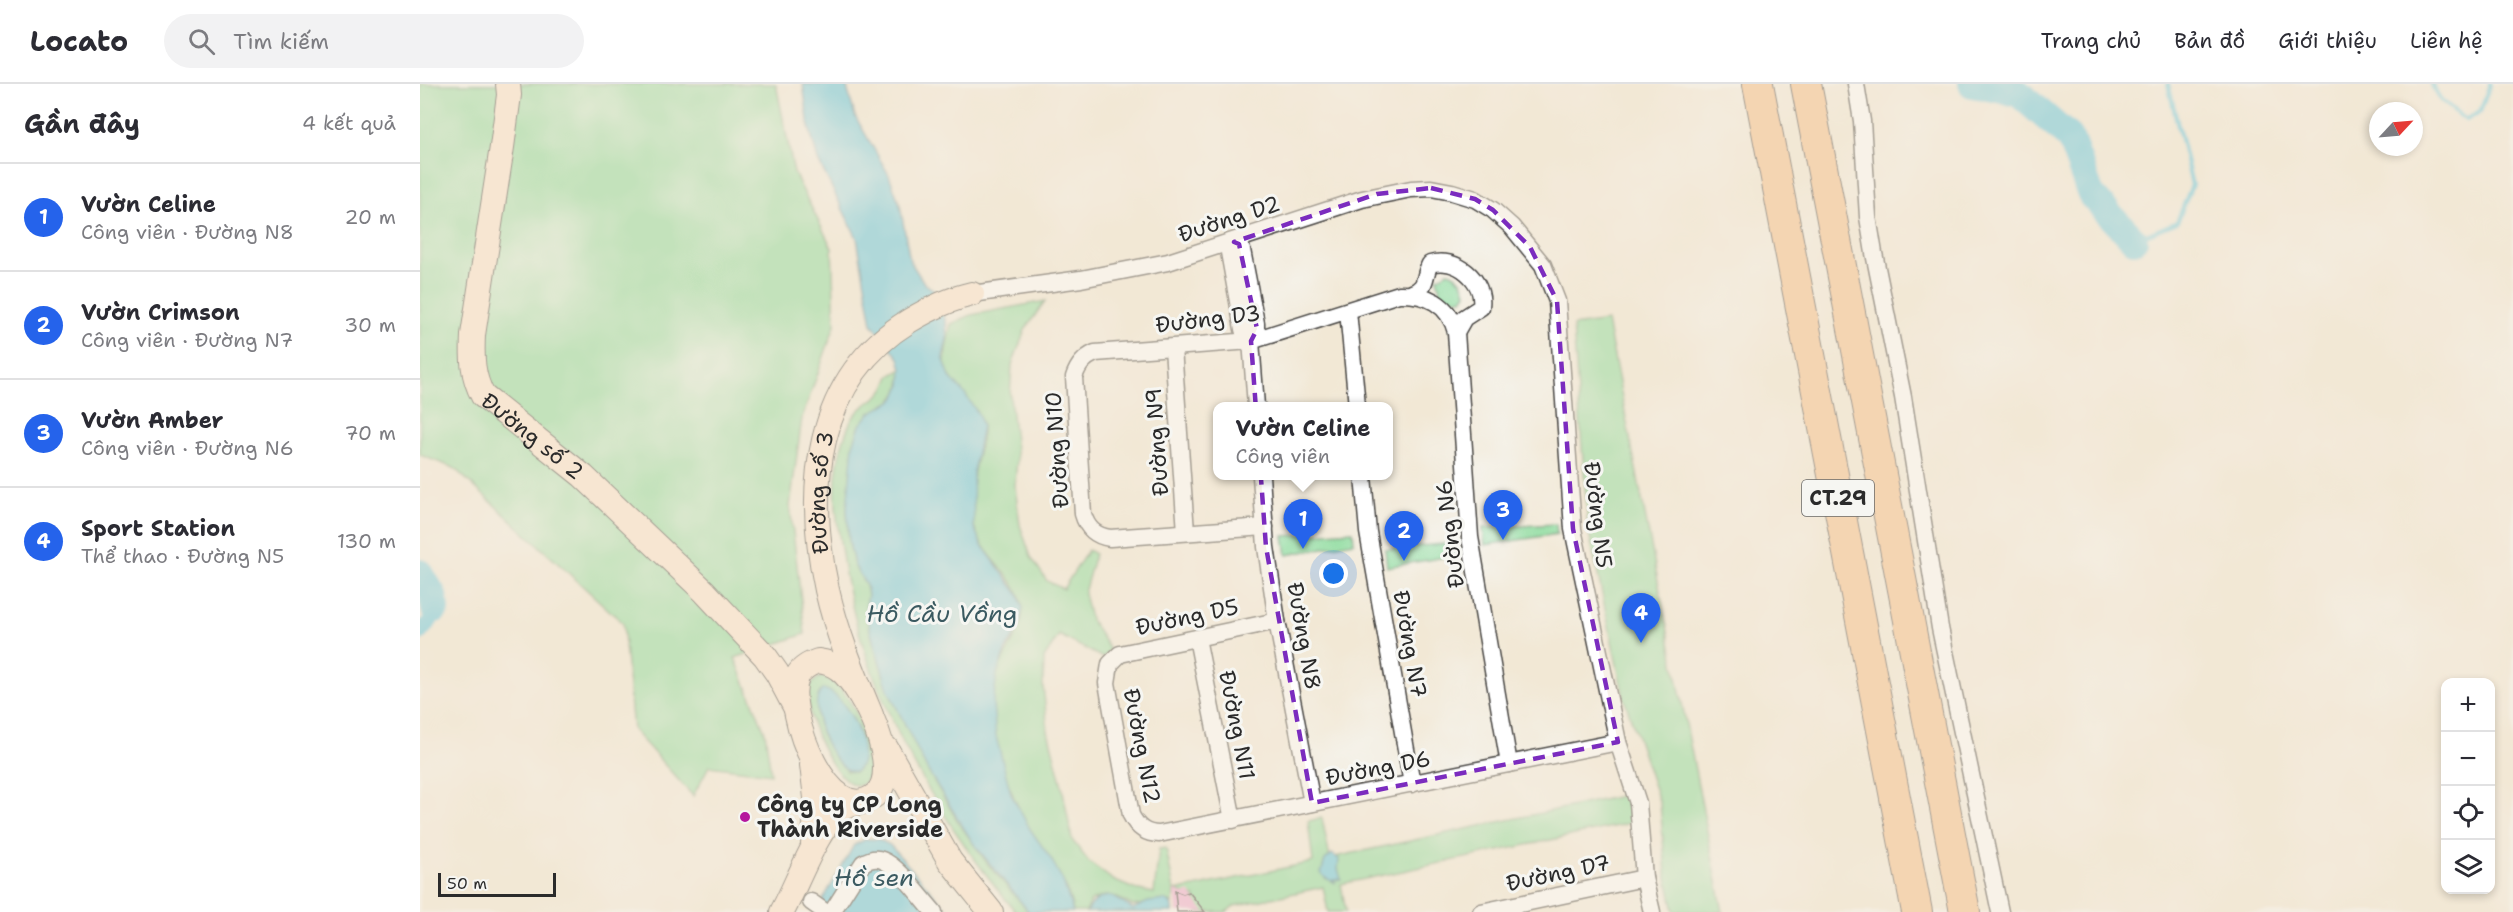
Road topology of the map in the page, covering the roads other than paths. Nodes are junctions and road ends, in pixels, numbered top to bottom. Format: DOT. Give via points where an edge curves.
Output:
graph roads {
  1 [pos="508,84"];
  2 [pos="1758,84"];
  3 [pos="1806,84"];
  4 [pos="1856,84"];
  5 [pos="1493,210"];
  6 [pos="1234,242"];
  7 [pos="972,294"];
  8 [pos="1412,294"];
  9 [pos="1348,311"];
  10 [pos="1456,332"];
  11 [pos="1251,341"];
  12 [pos="1173,348"];
  13 [pos="1081,364"];
  14 [pos="1256,402"];
  15 [pos="1357,402"];
  16 [pos="1261,480"];
  17 [pos="1363,480"];
  18 [pos="1265,526"];
  19 [pos="1186,532"];
  20 [pos="827,589"];
  21 [pos="1277,621"];
  22 [pos="1197,638"];
  23 [pos="812,663"];
  24 [pos="1110,664"];
  25 [pos="795,707"];
  26 [pos="874,722"];
  27 [pos="1618,742"];
  28 [pos="810,754"];
  29 [pos="1509,764"];
  30 [pos="1412,784"];
  31 [pos="865,801"];
  32 [pos="1312,803"];
  33 [pos="1233,820"];
  34 [pos="1146,832"];
  35 [pos="809,857"];
  36 [pos="950,861"];
  37 [pos="1644,878"];
  38 [pos="811,902"];
  39 [pos="1546,905"];
  40 [pos="784,908"];
  41 [pos="825,912"];
  42 [pos="832,912"];
  43 [pos="934,912"];
  44 [pos="991,912"];
  45 [pos="1481,912"];
  46 [pos="1652,912"];
  47 [pos="1917,912"];
  48 [pos="1965,912"];
  49 [pos="2000,912"];
  1 -- 25 [label="street, Đường số 2" via="473,335 476,384 483,396 583,476 704,591 765,656"];
  2 -- 47 [label="highway, CT.29"];
  3 -- 48 [label="highway, CT.29"];
  4 -- 49 [label="street" via="1874,253 1903,397 1941,628"];
  5 -- 6 [label="street, Đường D2" via="1452,192 1411,189 1362,199"];
  5 -- 27 [label="street, Đường N5" via="1543,265 1557,301 1573,529"];
  6 -- 7 [label="street, Đường D2" via="1117,273"];
  6 -- 11 [label="street" via="1242,250 1256,323"];
  7 -- 20 [label="street, Đường số 3" via="930,309 889,334 874,346 844,385 821,455 816,492 819,547"];
  8 -- 9 [label="street, Đường D3" via="1385,297"];
  8 -- 10 [label="street, Đường N6" via="1430,298 1444,309"];
  8 -- 10 [label="street" via="1425,285 1430,264 1450,262 1460,267 1483,296 1481,307 1458,324"];
  9 -- 11 [label="street, Đường D3"];
  9 -- 15 [label="street"];
  10 -- 29 [label="street, Đường N6" via="1470,537"];
  11 -- 12 [label="street, Đường D3"];
  11 -- 14 [label="street"];
  12 -- 13 [label="street, Đường D3" via="1095,353"];
  12 -- 19 [label="street, Đường N9"];
  13 -- 19 [label="street, Đường N10" via="1074,377 1086,523 1092,532 1110,538"];
  16 -- 18 [label="street, Đường N8"];
  17 -- 30 [label="street, Đường N7" via="1368,532"];
  18 -- 19 [label="street"];
  18 -- 21 [label="street, Đường N8"];
  20 -- 23 [label="street" via="829,639 823,653"];
  20 -- 26 [label="street, Đường số 3" via="838,632"];
  21 -- 22 [label="street, Đường D5"];
  21 -- 32 [label="street, Đường N8"];
  22 -- 24 [label="street, Đường D5" via="1120,654"];
  22 -- 33 [label="street, Đường N11"];
  23 -- 25 [label="street" via="797,678"];
  23 -- 26 [label="street" via="827,663 839,669 856,688"];
  24 -- 34 [label="street, Đường N12" via="1107,682 1131,815"];
  25 -- 28 [label="street"];
  26 -- 31 [label="street" via="885,772 879,792"];
  26 -- 36 [label="street, Đường số 3"];
  27 -- 29 [label="street, Đường D6"];
  27 -- 37 [label="street, Đường N5" via="1638,803"];
  28 -- 31 [label="street" via="839,795"];
  28 -- 35 [label="street" via="817,806"];
  29 -- 30 [label="street, Đường D6"];
  30 -- 32 [label="street, Đường D6"];
  31 -- 35 [label="street" via="834,815"];
  31 -- 36 [label="street" via="890,802 912,814"];
  32 -- 33 [label="street, Đường D6"];
  33 -- 34 [label="street, Đường D6" via="1160,834"];
  35 -- 40 [label="street"];
  36 -- 44 [label="street, Đường số 3"];
  37 -- 39 [label="street, Đường D7"];
  37 -- 46 [label="street, Đường N5"];
  38 -- 41 [label="street"];
  39 -- 45 [label="street, Đường D7"];
  42 -- 43 [label="street" via="863,863 870,859 882,860 898,871"];
}
